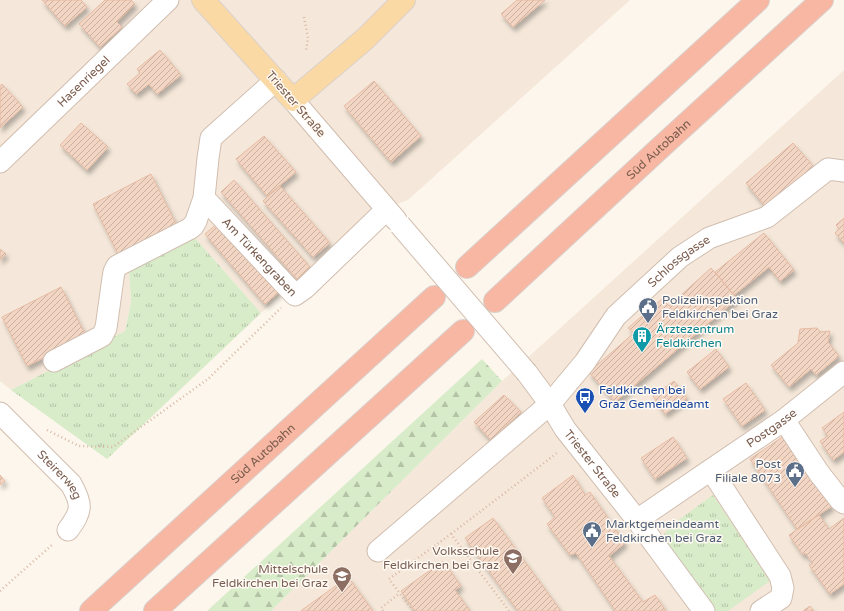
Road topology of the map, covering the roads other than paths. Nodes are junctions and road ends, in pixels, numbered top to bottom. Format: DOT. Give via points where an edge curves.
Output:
graph roads {
  1 [pos="168,0"];
  2 [pos="203,0"];
  3 [pos="404,0"];
  4 [pos="758,0"];
  5 [pos="822,0"];
  6 [pos="276,80"];
  7 [pos="293,100"];
  8 [pos="0,162"];
  9 [pos="844,171"];
  10 [pos="204,198"];
  11 [pos="386,210"];
  12 [pos="467,267"];
  13 [pos="434,297"];
  14 [pos="495,301"];
  15 [pos="463,331"];
  16 [pos="54,361"];
  17 [pos="844,372"];
  18 [pos="550,404"];
  19 [pos="0,413"];
  20 [pos="784,420"];
  21 [pos="711,470"];
  22 [pos="844,503"];
  23 [pos="638,520"];
  24 [pos="68,530"];
  25 [pos="378,551"];
  26 [pos="92,611"];
  27 [pos="155,611"];
  28 [pos="704,611"];
  29 [pos="761,611"];
  1 -- 8 [label="street, Hasenriegel"];
  2 -- 6 [label="main road, Triester Straße"];
  3 -- 7 [label="main road" via="365,39"];
  4 -- 12 [label="highway"];
  5 -- 14 [label="highway, Süd Autobahn"];
  6 -- 7 [label="main road, Triester Straße"];
  6 -- 10 [label="street" via="211,138"];
  7 -- 11 [label="street, Triester Straße"];
  9 -- 18 [label="street, Schlossgasse" via="828,169 767,217 709,238 680,257 616,316 585,362"];
  10 -- 11 [label="street, Am Türkengraben" via="295,295"];
  10 -- 16 [label="street" via="193,226 117,266 106,328 102,336"];
  11 -- 18 [label="street, Triester Straße, bridge" via="527,373"];
  13 -- 26 [label="highway, Süd Autobahn"];
  15 -- 27 [label="highway"];
  17 -- 20 [label="street, Postgasse"];
  18 -- 23 [label="street, Triester Straße" via="565,429"];
  18 -- 25 [label="street, Schlossgasse"];
  19 -- 24 [label="street, Steirerweg" via="71,484 77,494 79,512"];
  20 -- 21 [label="street, Postgasse"];
  20 -- 22 [label="street" via="823,478"];
  21 -- 23 [label="street, Postgasse"];
  21 -- 29 [label="street" via="780,576 783,588 781,598"];
  23 -- 28 [label="street, Triester Straße"];
}
